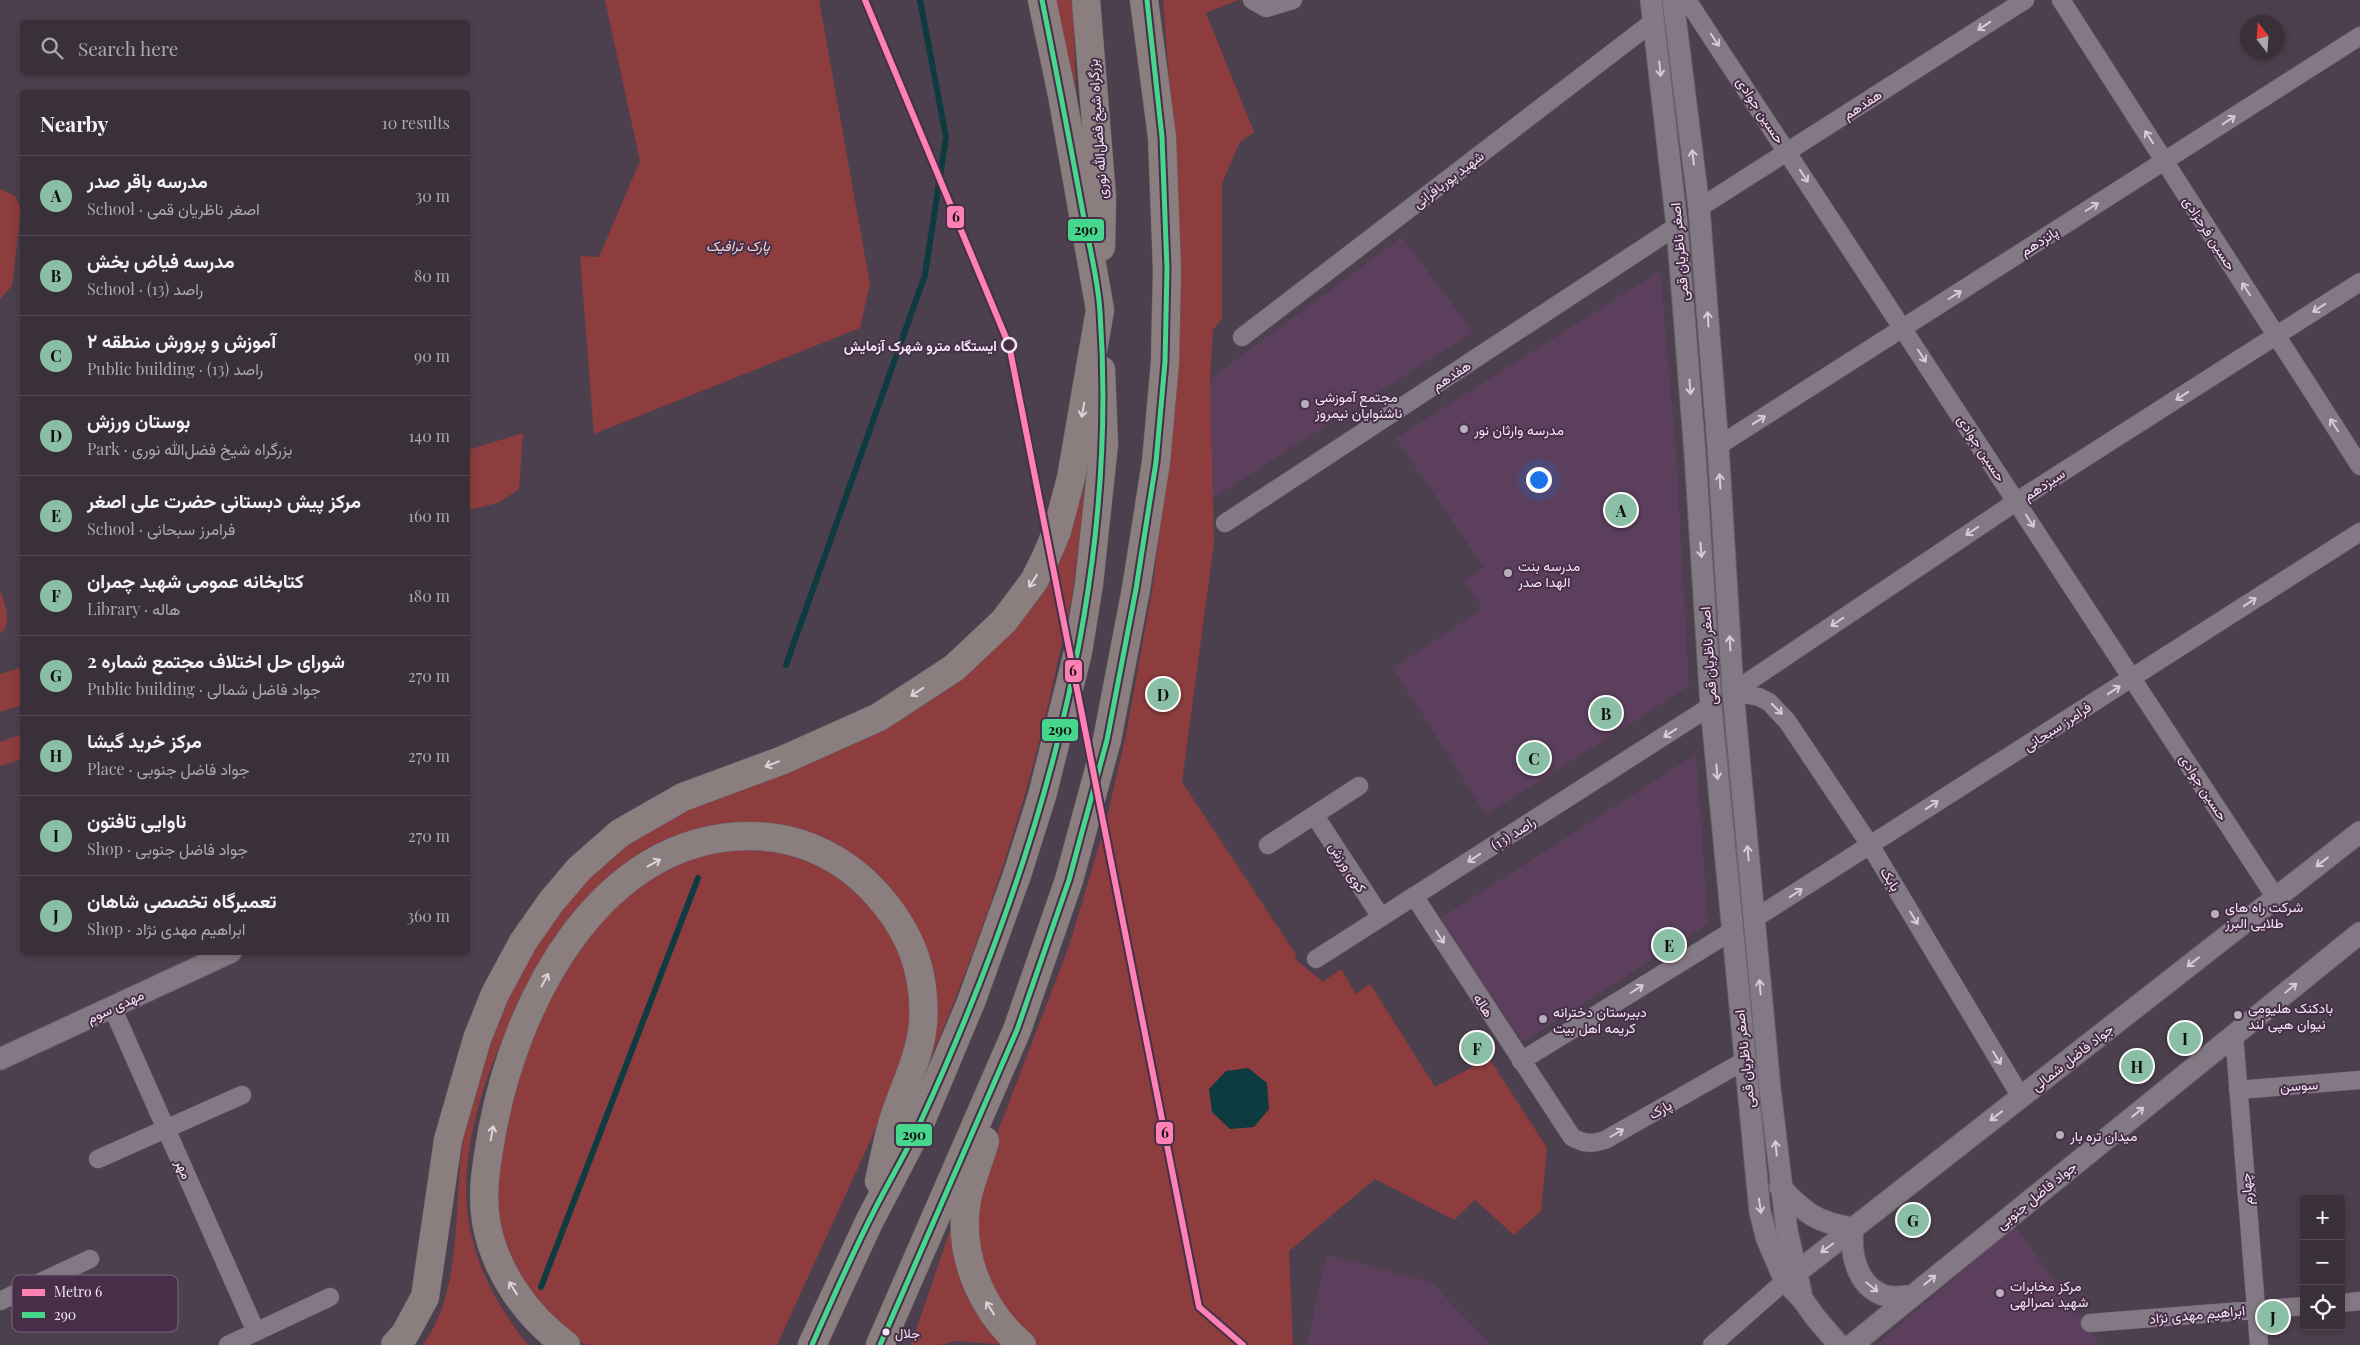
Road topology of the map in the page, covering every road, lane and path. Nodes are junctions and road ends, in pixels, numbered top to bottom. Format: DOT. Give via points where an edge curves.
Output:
graph roads {
  1 [pos="1042,0"];
  2 [pos="1086,0"];
  3 [pos="1252,0"];
  4 [pos="1293,0"];
  5 [pos="1663,0"];
  6 [pos="1673,0"];
  7 [pos="1688,0"];
  8 [pos="2025,0"];
  9 [pos="2061,0"];
  10 [pos="1146,3"];
  11 [pos="1652,10"];
  12 [pos="2360,36"];
  13 [pos="1788,152"];
  14 [pos="2164,161"];
  15 [pos="1700,208"];
  16 [pos="1677,226"];
  17 [pos="2360,282"];
  18 [pos="1100,310"];
  19 [pos="1903,328"];
  20 [pos="1242,336"];
  21 [pos="2276,336"];
  22 [pos="1718,446"];
  23 [pos="1695,454"];
  24 [pos="2360,466"];
  25 [pos="2017,501"];
  26 [pos="1225,523"];
  27 [pos="2360,532"];
  28 [pos="2132,678"];
  29 [pos="1733,692"];
  30 [pos="1711,706"];
  31 [pos="1358,786"];
  32 [pos="1315,816"];
  33 [pos="2360,832"];
  34 [pos="1268,845"];
  35 [pos="1870,845"];
  36 [pos="1414,896"];
  37 [pos="2276,898"];
  38 [pos="1381,917"];
  39 [pos="1754,919"];
  40 [pos="1732,931"];
  41 [pos="2360,932"];
  42 [pos="225,955"];
  43 [pos="1316,959"];
  44 [pos="112,1007"];
  45 [pos="1017,1030"];
  46 [pos="2234,1034"];
  47 [pos="0,1059"];
  48 [pos="1521,1060"];
  49 [pos="1744,1061"];
  50 [pos="2360,1080"];
  51 [pos="2238,1090"];
  52 [pos="242,1095"];
  53 [pos="2021,1097"];
  54 [pos="166,1129"];
  55 [pos="1572,1137"];
  56 [pos="98,1159"];
  57 [pos="1780,1187"];
  58 [pos="869,1222"];
  59 [pos="1853,1228"];
  60 [pos="90,1259"];
  61 [pos="56,1275"];
  62 [pos="1790,1277"];
  63 [pos="12,1295"];
  64 [pos="1910,1296"];
  65 [pos="330,1297"];
  66 [pos="0,1301"];
  67 [pos="2360,1301"];
  68 [pos="2345,1302"];
  69 [pos="2300,1306"];
  70 [pos="2256,1309"];
  71 [pos="2090,1322"];
  72 [pos="256,1332"];
  73 [pos="228,1345"];
  74 [pos="395,1345"];
  75 [pos="566,1345"];
  76 [pos="812,1345"];
  77 [pos="880,1345"];
  78 [pos="1022,1345"];
  79 [pos="1712,1345"];
  80 [pos="1840,1345"];
  81 [pos="1852,1345"];
  82 [pos="2259,1345"];
  1 -- 18 [label="highway"];
  2 -- 18 [label="highway, بزرگراه شیخ فضل‌الله نوری" via="1102,197"];
  3 -- 4 [label="street" via="1266,8"];
  5 -- 11 [label="street"];
  15 -- 6 [label="street, اصغر ناظریان قمی, one-way"];
  7 -- 13 [label="street, حسین جوادی, one-way"];
  8 -- 13 [label="street, هفدهم, one-way"];
  14 -- 9 [label="street, حسین فرحزادی, one-way"];
  10 -- 45 [label="highway" via="1162,137 1167,269 1165,362 1156,462 1107,740 1069,880"];
  11 -- 16 [label="street, اصغر ناظریان قمی, one-way"];
  11 -- 20 [label="street, شهید پوربافرانی"];
  14 -- 12 [label="street, پانزدهم, one-way"];
  13 -- 15 [label="street, هفدهم"];
  13 -- 19 [label="street, حسین جوادی, one-way"];
  19 -- 14 [label="street, پانزدهم, one-way"];
  21 -- 14 [label="street, حسین فرحزادی, one-way"];
  15 -- 16 [label="street"];
  22 -- 15 [label="street, اصغر ناظریان قمی, one-way"];
  16 -- 23 [label="street, اصغر ناظریان قمی, one-way"];
  16 -- 26 [label="street, هفدهم"];
  17 -- 21 [label="street, سیزدهم, one-way"];
  18 -- 58 [label="highway, بزرگراه شیخ فضل‌الله نوری" via="1104,444 1098,508 1078,652 1061,723 1017,875 971,1002 919,1126"];
  18 -- 74 [label="highway, one-way" via="1071,478 1057,530 1034,581 1004,622 954,668 879,717 783,760 683,798 620,833 579,869 522,942 476,1039 448,1140 425,1297 405,1334"];
  22 -- 19 [label="street, پانزدهم, one-way"];
  19 -- 25 [label="street, حسین جوادی, one-way"];
  24 -- 21 [label="street, حسین فرحزادی, one-way"];
  21 -- 25 [label="street, سیزدهم, one-way"];
  22 -- 23 [label="street"];
  29 -- 22 [label="street, اصغر ناظریان قمی, one-way"];
  23 -- 30 [label="street, اصغر ناظریان قمی, one-way"];
  25 -- 28 [label="street, حسین جوادی, one-way"];
  25 -- 29 [label="street, سیزدهم, one-way"];
  28 -- 27 [label="street, فرامرز سبحانی, one-way"];
  35 -- 28 [label="street, فرامرز سبحانی, one-way"];
  28 -- 37 [label="street, حسین جوادی"];
  29 -- 30 [label="street"];
  29 -- 35 [label="street, بابک, one-way" via="1759,697 1778,710"];
  39 -- 29 [label="street, اصغر ناظریان قمی, one-way"];
  30 -- 36 [label="street, راصد (13), one-way"];
  30 -- 40 [label="street, اصغر ناظریان قمی, one-way"];
  31 -- 32 [label="street"];
  32 -- 34 [label="street"];
  32 -- 38 [label="street, کوی ورزش"];
  33 -- 37 [label="street, جواد فاضل شمالی, one-way"];
  39 -- 35 [label="street, فرامرز سبحانی, one-way"];
  35 -- 53 [label="street, بابک, one-way"];
  36 -- 38 [label="street, راصد (13)"];
  36 -- 48 [label="street, هاله, one-way"];
  37 -- 53 [label="street, جواد فاضل شمالی, one-way"];
  38 -- 43 [label="street, راصد (13)"];
  39 -- 40 [label="street"];
  57 -- 39 [label="street, اصغر ناظریان قمی, one-way"];
  48 -- 40 [label="street, one-way"];
  40 -- 49 [label="street, اصغر ناظریان قمی"];
  46 -- 41 [label="street, جواد فاضل جنوبی, one-way"];
  42 -- 44 [label="street, مهدی سوم"];
  44 -- 47 [label="street, مهدی سوم"];
  44 -- 54 [label="street, مهر"];
  45 -- 77 [label="highway"];
  78 -- 45 [label="highway, one-way" via="1001,1324 981,1293 965,1235 970,1188"];
  46 -- 51 [label="street, چهارم"];
  64 -- 46 [label="street, جواد فاضل جنوبی, one-way"];
  48 -- 55 [label="street, هاله"];
  55 -- 49 [label="street, پارک, one-way" via="1582,1143 1605,1140"];
  49 -- 62 [label="street, اصغر ناظریان قمی, one-way" via="1760,1212 1767,1239"];
  50 -- 51 [label="street, سوسن"];
  51 -- 70 [label="street, چهارم"];
  52 -- 54 [label="street"];
  53 -- 59 [label="street, جواد فاضل شمالی, one-way"];
  54 -- 56 [label="street"];
  54 -- 72 [label="street, مهر"];
  57 -- 59 [label="street" via="1808,1215 1831,1225"];
  57 -- 62 [label="street, اصغر ناظریان قمی"];
  75 -- 58 [label="highway, one-way" via="544,1326 514,1290 491,1242 484,1208 485,1174 496,1107 511,1054 557,956 594,910 626,880 706,839 762,836 790,840 821,851 853,872 883,899 911,945 918,964 922,1009 920,1047 894,1118"];
  58 -- 76 [label="highway, بزرگراه شیخ فضل‌الله نوری"];
  59 -- 62 [label="street, جواد فاضل شمالی, one-way"];
  59 -- 64 [label="street, one-way" via="1853,1259 1863,1280 1881,1295 1895,1298"];
  60 -- 61 [label="street"];
  62 -- 79 [label="street"];
  62 -- 80 [label="street, اصغر ناظریان قمی" via="1815,1317"];
  63 -- 66 [label="street"];
  64 -- 81 [label="street, جواد فاضل جنوبی"];
  65 -- 72 [label="street"];
  67 -- 68 [label="street"];
  69 -- 70 [label="street, ابراهیم مهدی نژاد"];
  70 -- 71 [label="street, ابراهیم مهدی نژاد"];
  70 -- 82 [label="street, چهارم"];
  72 -- 73 [label="street"];
}
